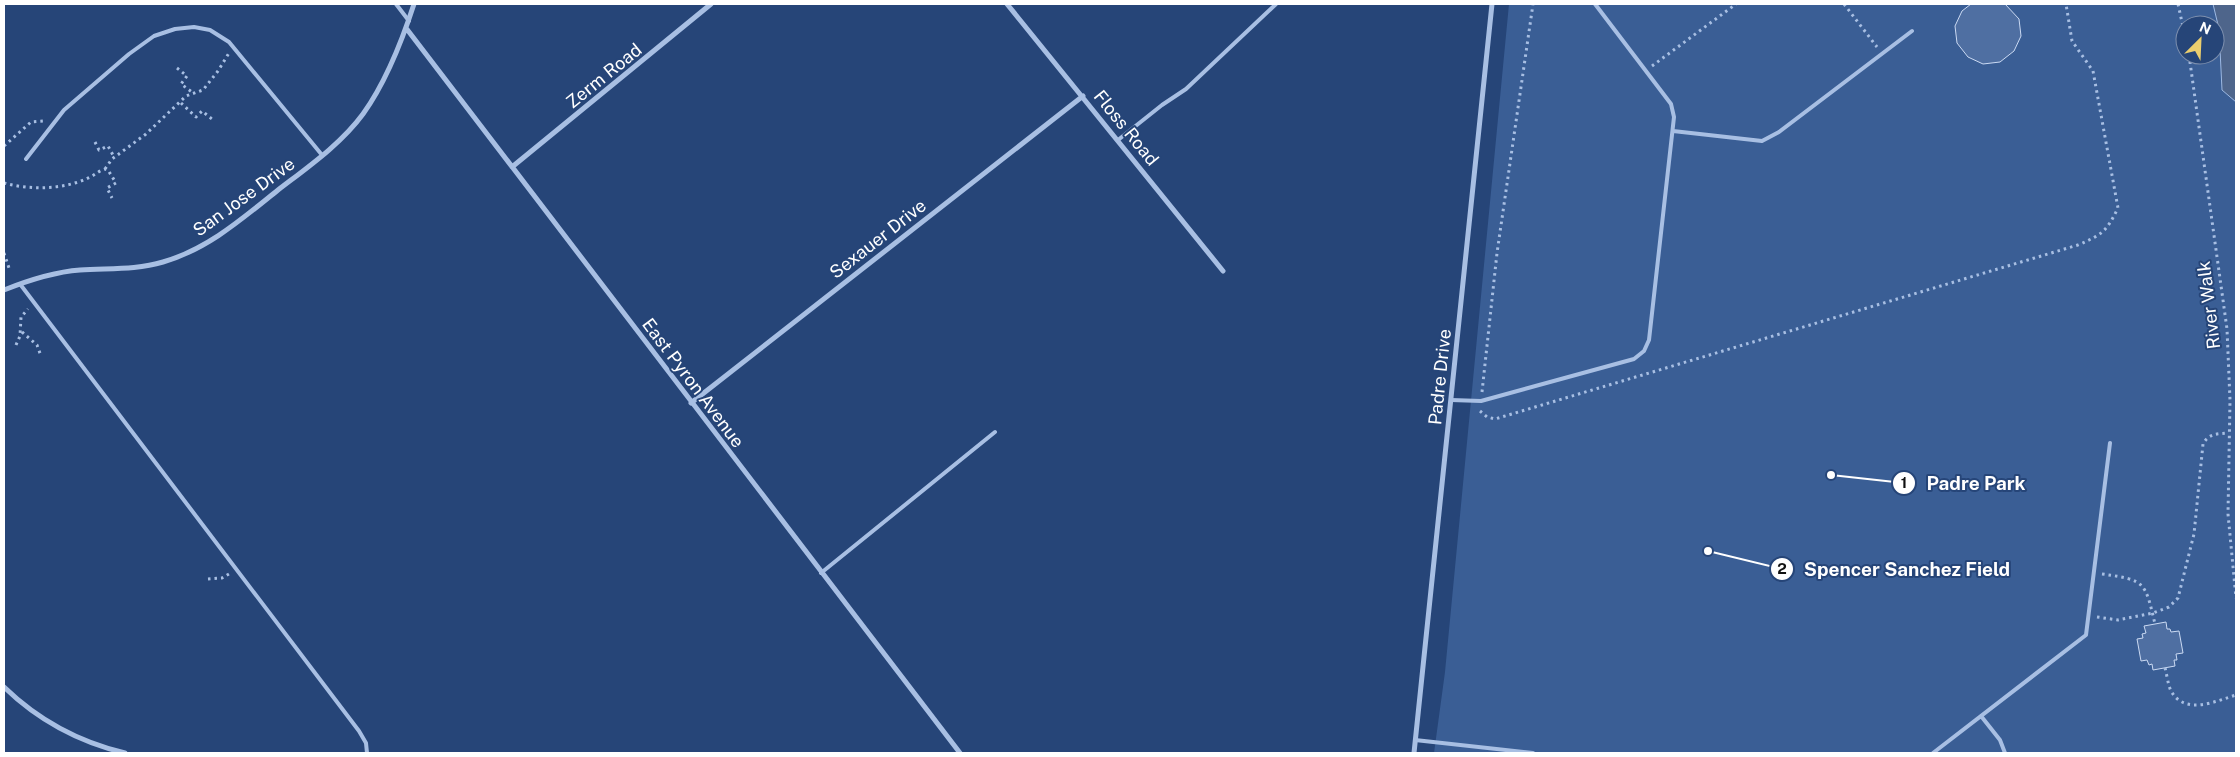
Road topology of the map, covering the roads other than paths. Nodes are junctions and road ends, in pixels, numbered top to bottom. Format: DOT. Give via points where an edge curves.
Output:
graph roads {
  1 [pos="396,4"];
  2 [pos="414,4"];
  3 [pos="711,4"];
  4 [pos="1007,4"];
  5 [pos="1276,4"];
  6 [pos="1492,4"];
  7 [pos="1595,4"];
  8 [pos="409,20"];
  9 [pos="406,28"];
  10 [pos="1912,31"];
  11 [pos="1083,96"];
  12 [pos="1673,132"];
  13 [pos="1118,140"];
  14 [pos="322,155"];
  15 [pos="26,159"];
  16 [pos="512,167"];
  17 [pos="1223,271"];
  18 [pos="20,284"];
  19 [pos="4,290"];
  20 [pos="1451,400"];
  21 [pos="691,403"];
  22 [pos="995,432"];
  23 [pos="2110,443"];
  24 [pos="821,573"];
  25 [pos="4,687"];
  26 [pos="1981,716"];
  27 [pos="1415,740"];
  28 [pos="125,753"];
  29 [pos="367,753"];
  30 [pos="960,753"];
  31 [pos="1414,753"];
  32 [pos="1533,753"];
  33 [pos="1933,753"];
  34 [pos="2005,753"];
  1 -- 8 [label="lane"];
  2 -- 8 [label="street, San Jose Drive"];
  3 -- 16 [label="street, Zerm Road"];
  4 -- 11 [label="street, Floss Road"];
  5 -- 13 [label="lane" via="1186,89"];
  6 -- 20 [label="street, Padre Drive"];
  7 -- 12 [label="lane" via="1671,104"];
  8 -- 9 [label="street, San Jose Drive"];
  9 -- 14 [label="street, San Jose Drive" via="363,114"];
  9 -- 16 [label="street, East Pyron Avenue"];
  10 -- 12 [label="lane" via="1779,132 1762,141"];
  11 -- 13 [label="street, Floss Road"];
  11 -- 21 [label="street, Sexauer Drive"];
  12 -- 20 [label="lane" via="1649,340 1644,351 1634,359 1481,401"];
  13 -- 17 [label="street, Floss Road"];
  14 -- 15 [label="lane" via="235,48 220,35 184,27 165,31 130,54 64,110"];
  14 -- 18 [label="street, San Jose Drive" via="223,233 181,256 139,268 59,273"];
  16 -- 21 [label="street, East Pyron Avenue"];
  18 -- 19 [label="street, San Jose Drive"];
  18 -- 29 [label="lane" via="359,731"];
  20 -- 27 [label="street, Padre Drive"];
  21 -- 24 [label="street, East Pyron Avenue"];
  22 -- 24 [label="lane"];
  23 -- 26 [label="lane" via="2086,635"];
  24 -- 30 [label="street, East Pyron Avenue"];
  25 -- 28 [label="street" via="55,727 104,748"];
  26 -- 33 [label="lane"];
  26 -- 34 [label="lane" via="2000,740"];
  27 -- 31 [label="street, Padre Drive"];
  27 -- 32 [label="lane"];
}
